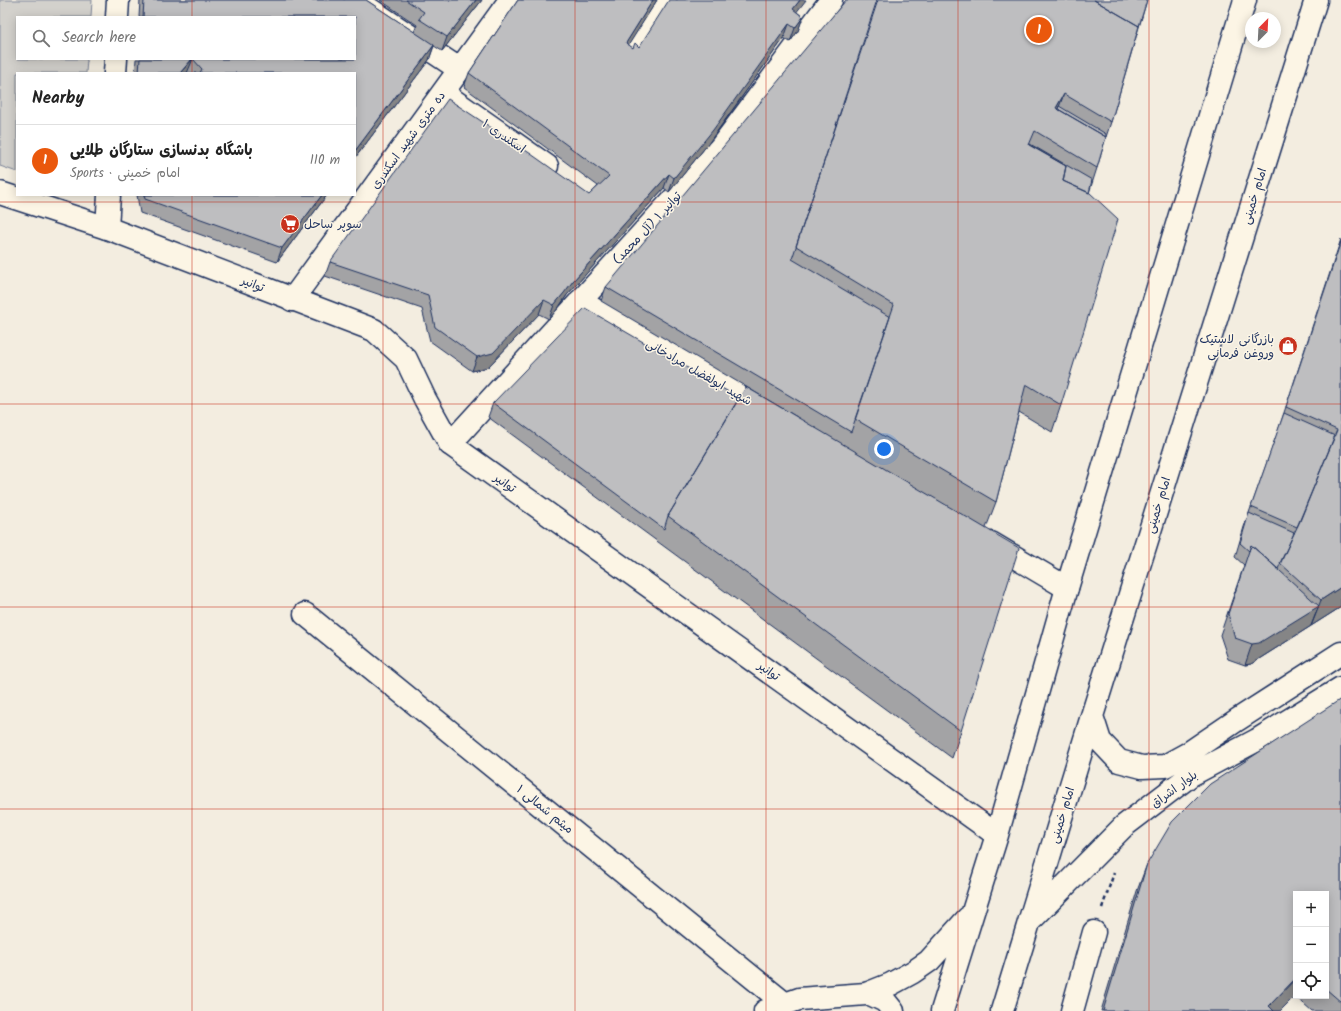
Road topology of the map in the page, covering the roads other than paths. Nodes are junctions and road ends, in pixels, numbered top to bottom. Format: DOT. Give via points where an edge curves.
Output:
graph roads {
  1 [pos="118,0"];
  2 [pos="356,0"];
  3 [pos="510,0"];
  4 [pos="665,0"];
  5 [pos="831,0"];
  6 [pos="1245,0"];
  7 [pos="1316,0"];
  8 [pos="117,16"];
  9 [pos="633,50"];
  10 [pos="116,60"];
  11 [pos="459,69"];
  12 [pos="115,72"];
  13 [pos="443,93"];
  14 [pos="565,179"];
  15 [pos="0,193"];
  16 [pos="109,196"];
  17 [pos="107,228"];
  18 [pos="292,300"];
  19 [pos="580,301"];
  20 [pos="786,422"];
  21 [pos="450,444"];
  22 [pos="971,532"];
  23 [pos="1068,588"];
  24 [pos="305,614"];
  25 [pos="1341,653"];
  26 [pos="1341,688"];
  27 [pos="1092,716"];
  28 [pos="997,834"];
  29 [pos="973,912"];
  30 [pos="1031,920"];
  31 [pos="1094,932"];
  32 [pos="868,993"];
  33 [pos="774,1007"];
  34 [pos="893,1011"];
  35 [pos="942,1011"];
  36 [pos="1002,1011"];
  37 [pos="1072,1011"];
  1 -- 8 [label="street"];
  2 -- 11 [label="street"];
  3 -- 11 [label="street, ده متری شهید اسکندری"];
  4 -- 9 [label="street"];
  5 -- 19 [label="street, توانیر ۱ (آل محمد)" via="720,148"];
  6 -- 23 [label="street"];
  7 -- 27 [label="street, امام خمینی"];
  10 -- 12 [label="street"];
  11 -- 13 [label="street, ده متری شهید اسکندری"];
  13 -- 14 [label="street, اسکندری ۱"];
  13 -- 18 [label="street, ده متری شهید اسکندری"];
  15 -- 17 [label="street, توانیر"];
  16 -- 17 [label="street"];
  17 -- 18 [label="street, توانیر"];
  18 -- 21 [label="street, توانیر" via="374,330 406,359"];
  19 -- 20 [label="street, شهید ابولفضل مرادخانی"];
  19 -- 21 [label="street, توانیر ۱ (آل محمد)"];
  21 -- 28 [label="street, توانیر"];
  22 -- 23 [label="street"];
  23 -- 28 [label="street"];
  24 -- 33 [label="street, میثم شمالی ۱"];
  25 -- 27 [label="street, بلوار اشراق" via="1165,766 1142,767 1120,761 1100,741"];
  26 -- 30 [label="street, بلوار اشراق" via="1257,740 1192,775 1124,826"];
  27 -- 30 [label="street, امام خمینی"];
  28 -- 29 [label="street"];
  29 -- 32 [label="street" via="929,961 891,984"];
  29 -- 35 [label="street"];
  30 -- 36 [label="street, امام خمینی"];
  31 -- 37 [label="street"];
  32 -- 33 [label="street" via="799,999"];
  32 -- 34 [label="street" via="885,1001"];
}
